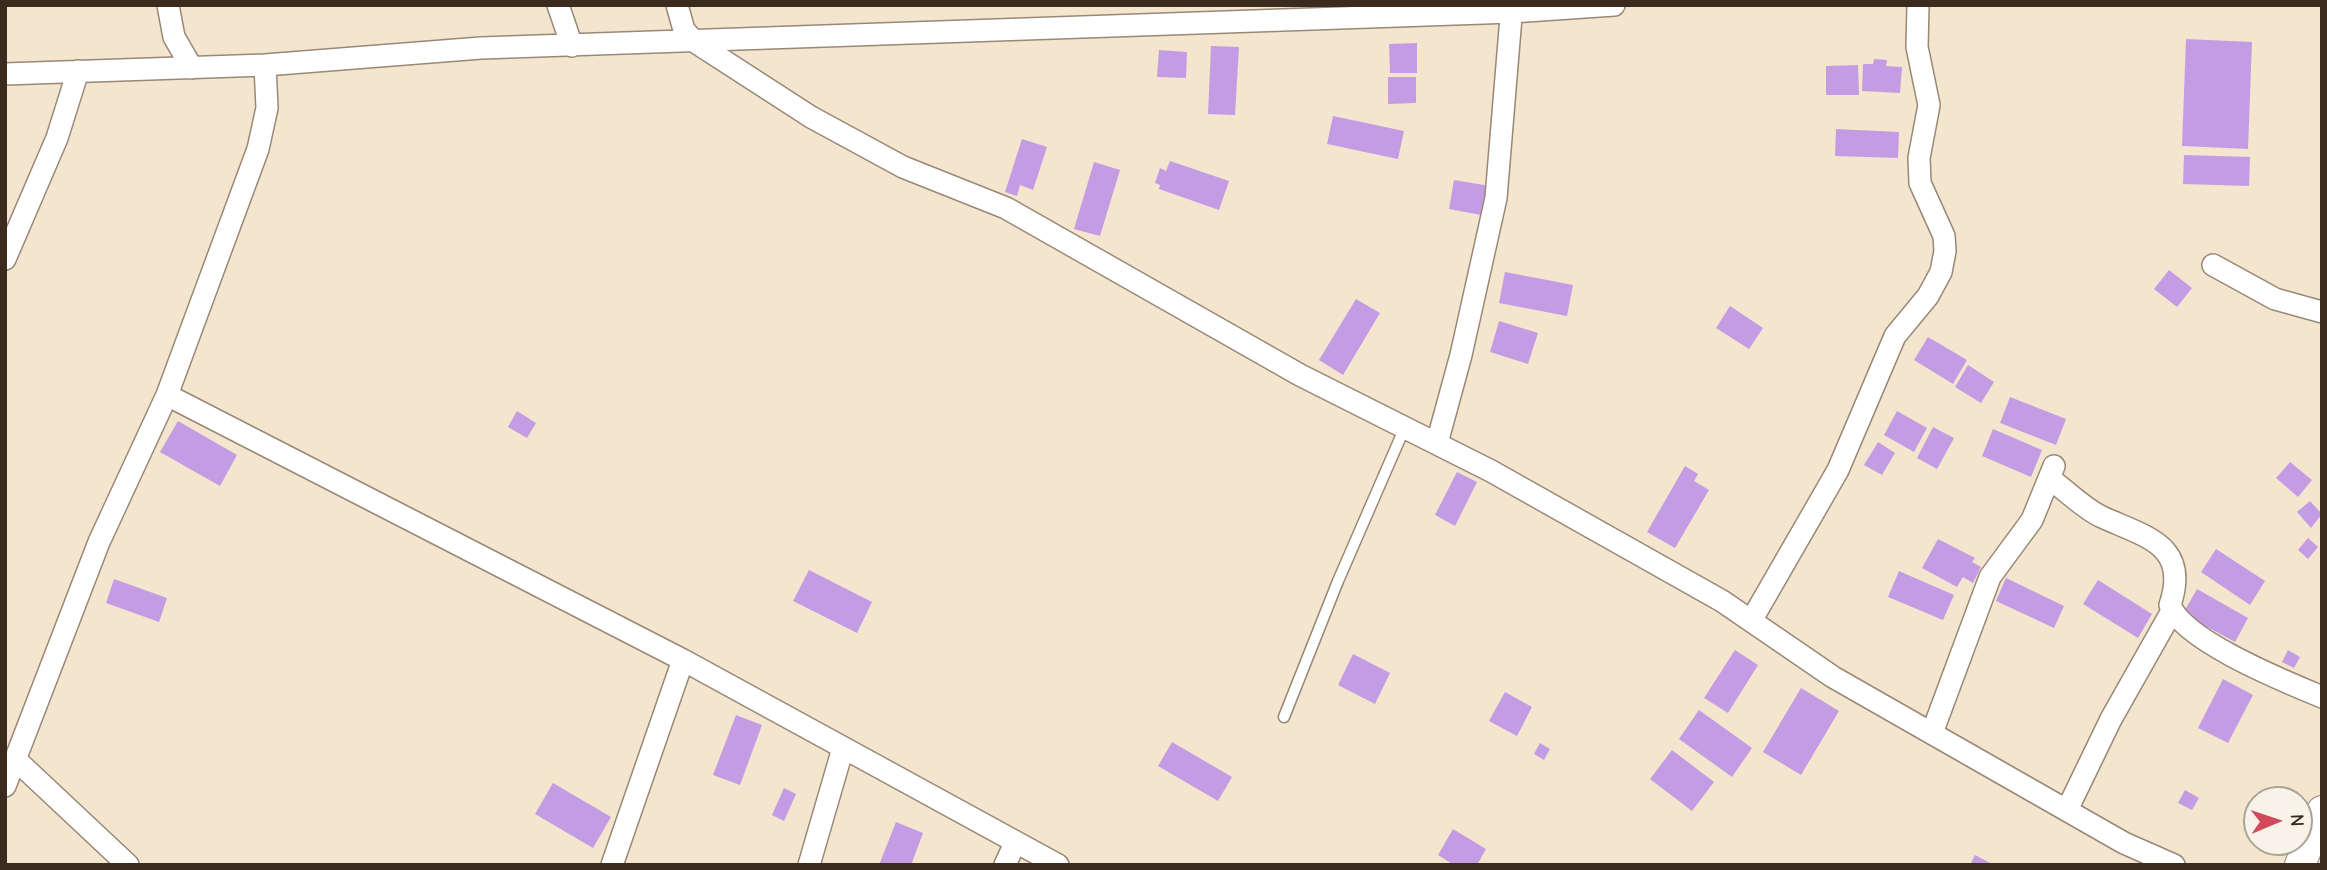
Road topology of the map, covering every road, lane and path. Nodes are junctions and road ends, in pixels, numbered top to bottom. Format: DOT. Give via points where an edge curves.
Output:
graph roads {
  1 [pos="168,5"];
  2 [pos="558,5"];
  3 [pos="677,5"];
  4 [pos="1614,5"];
  5 [pos="1918,5"];
  6 [pos="1512,9"];
  7 [pos="695,42"];
  8 [pos="572,46"];
  9 [pos="265,65"];
  10 [pos="192,68"];
  11 [pos="78,71"];
  12 [pos="5,74"];
  13 [pos="5,259"];
  14 [pos="2213,265"];
  15 [pos="2322,312"];
  16 [pos="167,396"];
  17 [pos="1405,427"];
  18 [pos="1437,443"];
  19 [pos="2172,611"];
  20 [pos="1751,621"];
  21 [pos="683,660"];
  22 [pos="2322,697"];
  23 [pos="1284,717"];
  24 [pos="1932,733"];
  25 [pos="844,748"];
  26 [pos="15,759"];
  27 [pos="5,786"];
  28 [pos="2067,810"];
  29 [pos="2322,811"];
  30 [pos="1015,843"];
  31 [pos="128,865"];
  32 [pos="612,865"];
  33 [pos="809,865"];
  34 [pos="1004,865"];
  35 [pos="1058,865"];
  36 [pos="2174,865"];
  37 [pos="2300,865"];
  1 -- 10 [label="street" via="174,37"];
  2 -- 8 [label="street"];
  3 -- 7 [label="street" via="684,30"];
  4 -- 6 [label="street"];
  5 -- 20 [label="street" via="1917,47 1929,105 1919,158 1920,183 1944,236 1941,272 1895,336 1838,470"];
  6 -- 7 [label="street"];
  6 -- 18 [label="street" via="1496,198"];
  7 -- 8 [label="street"];
  7 -- 17 [label="street" via="822,124 903,167 1006,208 1300,375"];
  8 -- 9 [label="street" via="481,48"];
  9 -- 10 [label="street"];
  9 -- 16 [label="street" via="267,108 258,149"];
  10 -- 11 [label="street"];
  11 -- 12 [label="street"];
  11 -- 13 [label="street" via="57,138"];
  14 -- 15 [label="street" via="2275,299"];
  16 -- 21 [label="street"];
  16 -- 26 [label="street" via="99,542"];
  17 -- 18 [label="street"];
  17 -- 23 [label="lane"];
  18 -- 20 [label="street"];
  19 -- 22 [label="street" via="2175,619 2233,658"];
  19 -- 24 [label="street" via="2176,566 2166,550 2101,517 2052,472 2032,520 1990,577"];
  19 -- 28 [label="street" via="2110,719"];
  20 -- 24 [label="street" via="1833,677"];
  21 -- 25 [label="street"];
  21 -- 32 [label="street"];
  24 -- 28 [label="street"];
  25 -- 30 [label="street"];
  25 -- 33 [label="street"];
  26 -- 27 [label="street"];
  26 -- 31 [label="street"];
  28 -- 36 [label="street"];
  29 -- 37 [label="main road"];
  30 -- 34 [label="street"];
  30 -- 35 [label="street"];
}
